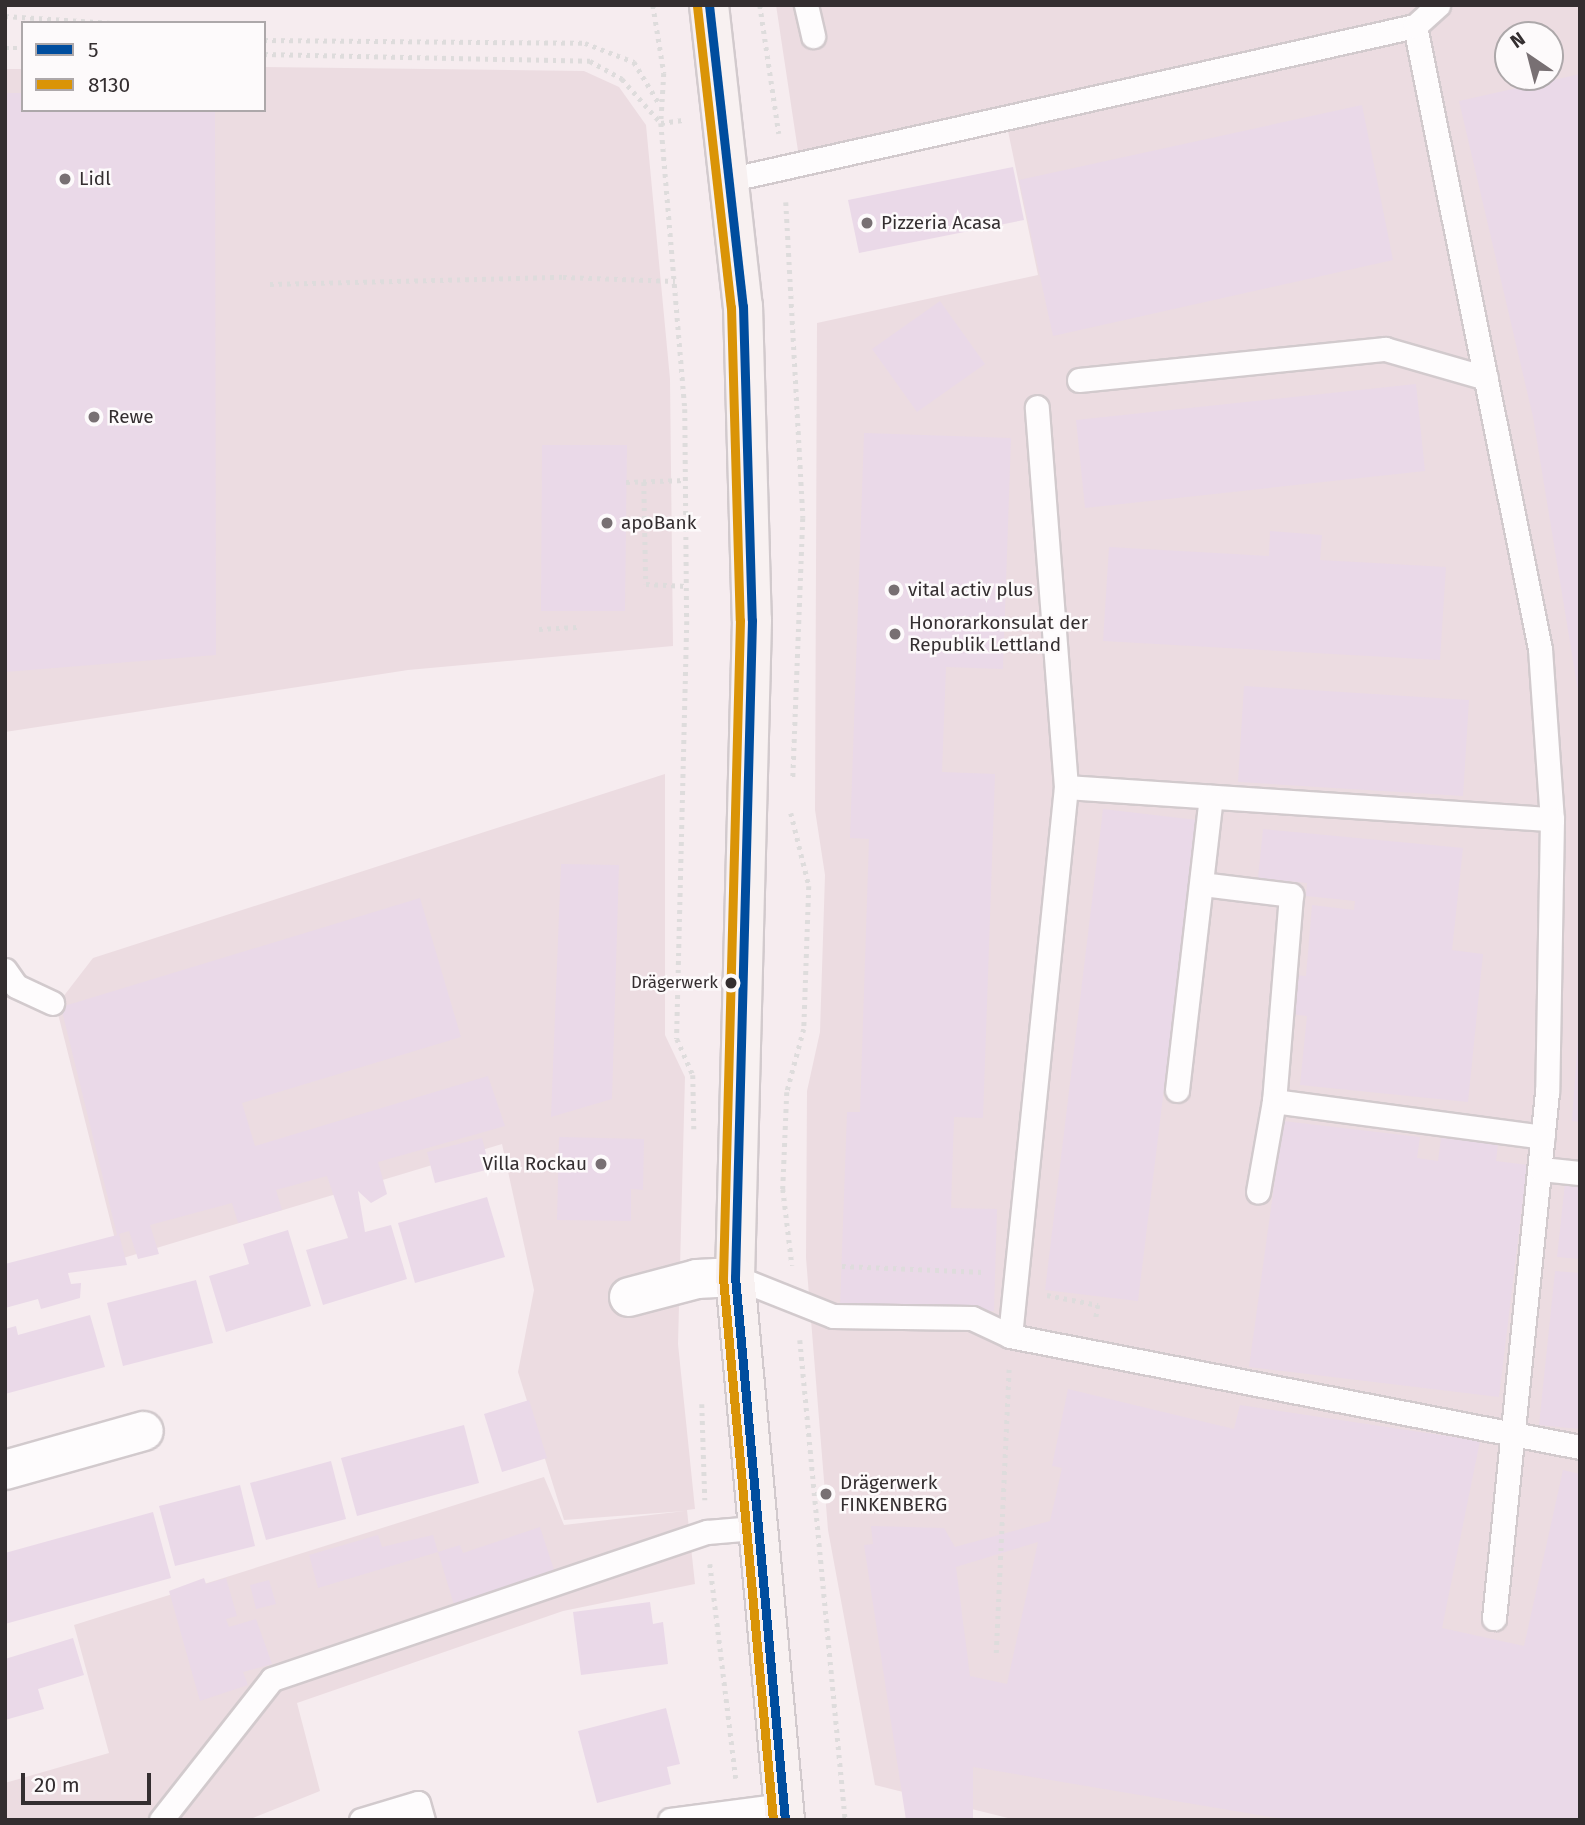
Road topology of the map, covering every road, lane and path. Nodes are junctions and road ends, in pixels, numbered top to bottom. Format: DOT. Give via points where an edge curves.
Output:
graph roads {
  1 [pos="653,5"];
  2 [pos="709,5"];
  3 [pos="760,5"];
  4 [pos="806,5"];
  5 [pos="1438,5"];
  6 [pos="5,16"];
  7 [pos="81,21"];
  8 [pos="1415,26"];
  9 [pos="813,36"];
  10 [pos="266,40"];
  11 [pos="266,54"];
  12 [pos="660,106"];
  13 [pos="661,123"];
  14 [pos="784,170"];
  15 [pos="732,179"];
  16 [pos="675,281"];
  17 [pos="270,284"];
  18 [pos="1486,378"];
  19 [pos="1079,380"];
  20 [pos="1037,407"];
  21 [pos="686,480"];
  22 [pos="626,482"];
  23 [pos="644,482"];
  24 [pos="687,586"];
  25 [pos="577,627"];
  26 [pos="539,629"];
  27 [pos="792,784"];
  28 [pos="1066,787"];
  29 [pos="792,797"];
  30 [pos="1211,797"];
  31 [pos="1552,819"];
  32 [pos="1202,884"];
  33 [pos="5,970"];
  34 [pos="51,1003"];
  35 [pos="1177,1090"];
  36 [pos="1274,1101"];
  37 [pos="1543,1137"];
  38 [pos="694,1140"];
  39 [pos="1541,1169"];
  40 [pos="1580,1173"];
  41 [pos="1258,1192"];
  42 [pos="735,1277"];
  43 [pos="629,1297"];
  44 [pos="797,1301"];
  45 [pos="1010,1336"];
  46 [pos="701,1398"];
  47 [pos="1515,1429"];
  48 [pos="144,1431"];
  49 [pos="1580,1447"];
  50 [pos="5,1470"];
  51 [pos="754,1528"];
  52 [pos="706,1531"];
  53 [pos="1494,1618"];
  54 [pos="996,1653"];
  55 [pos="740,1811"];
  56 [pos="784,1813"];
  57 [pos="161,1820"];
  58 [pos="361,1820"];
  59 [pos="423,1820"];
  60 [pos="670,1820"];
  61 [pos="845,1820"];
  1 -- 12 [label="path" via="664,73"];
  2 -- 15 [label="main road"];
  3 -- 14 [label="path"];
  4 -- 9 [label="lane"];
  5 -- 8 [label="lane"];
  6 -- 7 [label="path"];
  8 -- 14 [label="lane"];
  8 -- 18 [label="lane"];
  10 -- 12 [label="path" via="586,43 634,62"];
  11 -- 13 [label="path" via="590,61 622,79"];
  12 -- 13 [label="path"];
  13 -- 16 [label="path"];
  14 -- 15 [label="lane"];
  14 -- 27 [label="path" via="803,518"];
  15 -- 42 [label="main road" via="743,306 752,620"];
  16 -- 17 [label="path" via="574,277"];
  16 -- 21 [label="path"];
  18 -- 19 [label="lane" via="1385,349"];
  18 -- 31 [label="lane" via="1540,649"];
  20 -- 28 [label="lane"];
  21 -- 23 [label="path"];
  21 -- 24 [label="path"];
  22 -- 23 [label="path"];
  23 -- 24 [label="path" via="646,584"];
  24 -- 38 [label="path" via="677,1039 693,1076"];
  25 -- 26 [label="path"];
  28 -- 30 [label="lane"];
  28 -- 45 [label="lane"];
  29 -- 44 [label="path" via="809,886 804,1029 787,1092 783,1189"];
  30 -- 31 [label="lane"];
  30 -- 32 [label="lane"];
  31 -- 37 [label="lane"];
  32 -- 35 [label="lane"];
  32 -- 36 [label="lane" via="1291,895"];
  33 -- 34 [label="lane" via="16,986"];
  36 -- 37 [label="lane"];
  36 -- 41 [label="lane"];
  37 -- 39 [label="lane"];
  39 -- 40 [label="lane"];
  39 -- 47 [label="lane"];
  42 -- 43 [label="street" via="697,1279"];
  42 -- 44 [label="lane"];
  42 -- 51 [label="main road"];
  44 -- 45 [label="lane" via="833,1316 972,1318"];
  44 -- 61 [label="path"];
  45 -- 47 [label="lane"];
  45 -- 54 [label="path"];
  46 -- 52 [label="path"];
  47 -- 49 [label="lane"];
  47 -- 53 [label="lane"];
  48 -- 50 [label="street"];
  51 -- 52 [label="lane"];
  51 -- 56 [label="main road"];
  52 -- 55 [label="path"];
  52 -- 57 [label="lane" via="272,1679"];
  55 -- 56 [label="lane"];
  55 -- 60 [label="lane"];
  58 -- 59 [label="lane" via="418,1803"];
}
